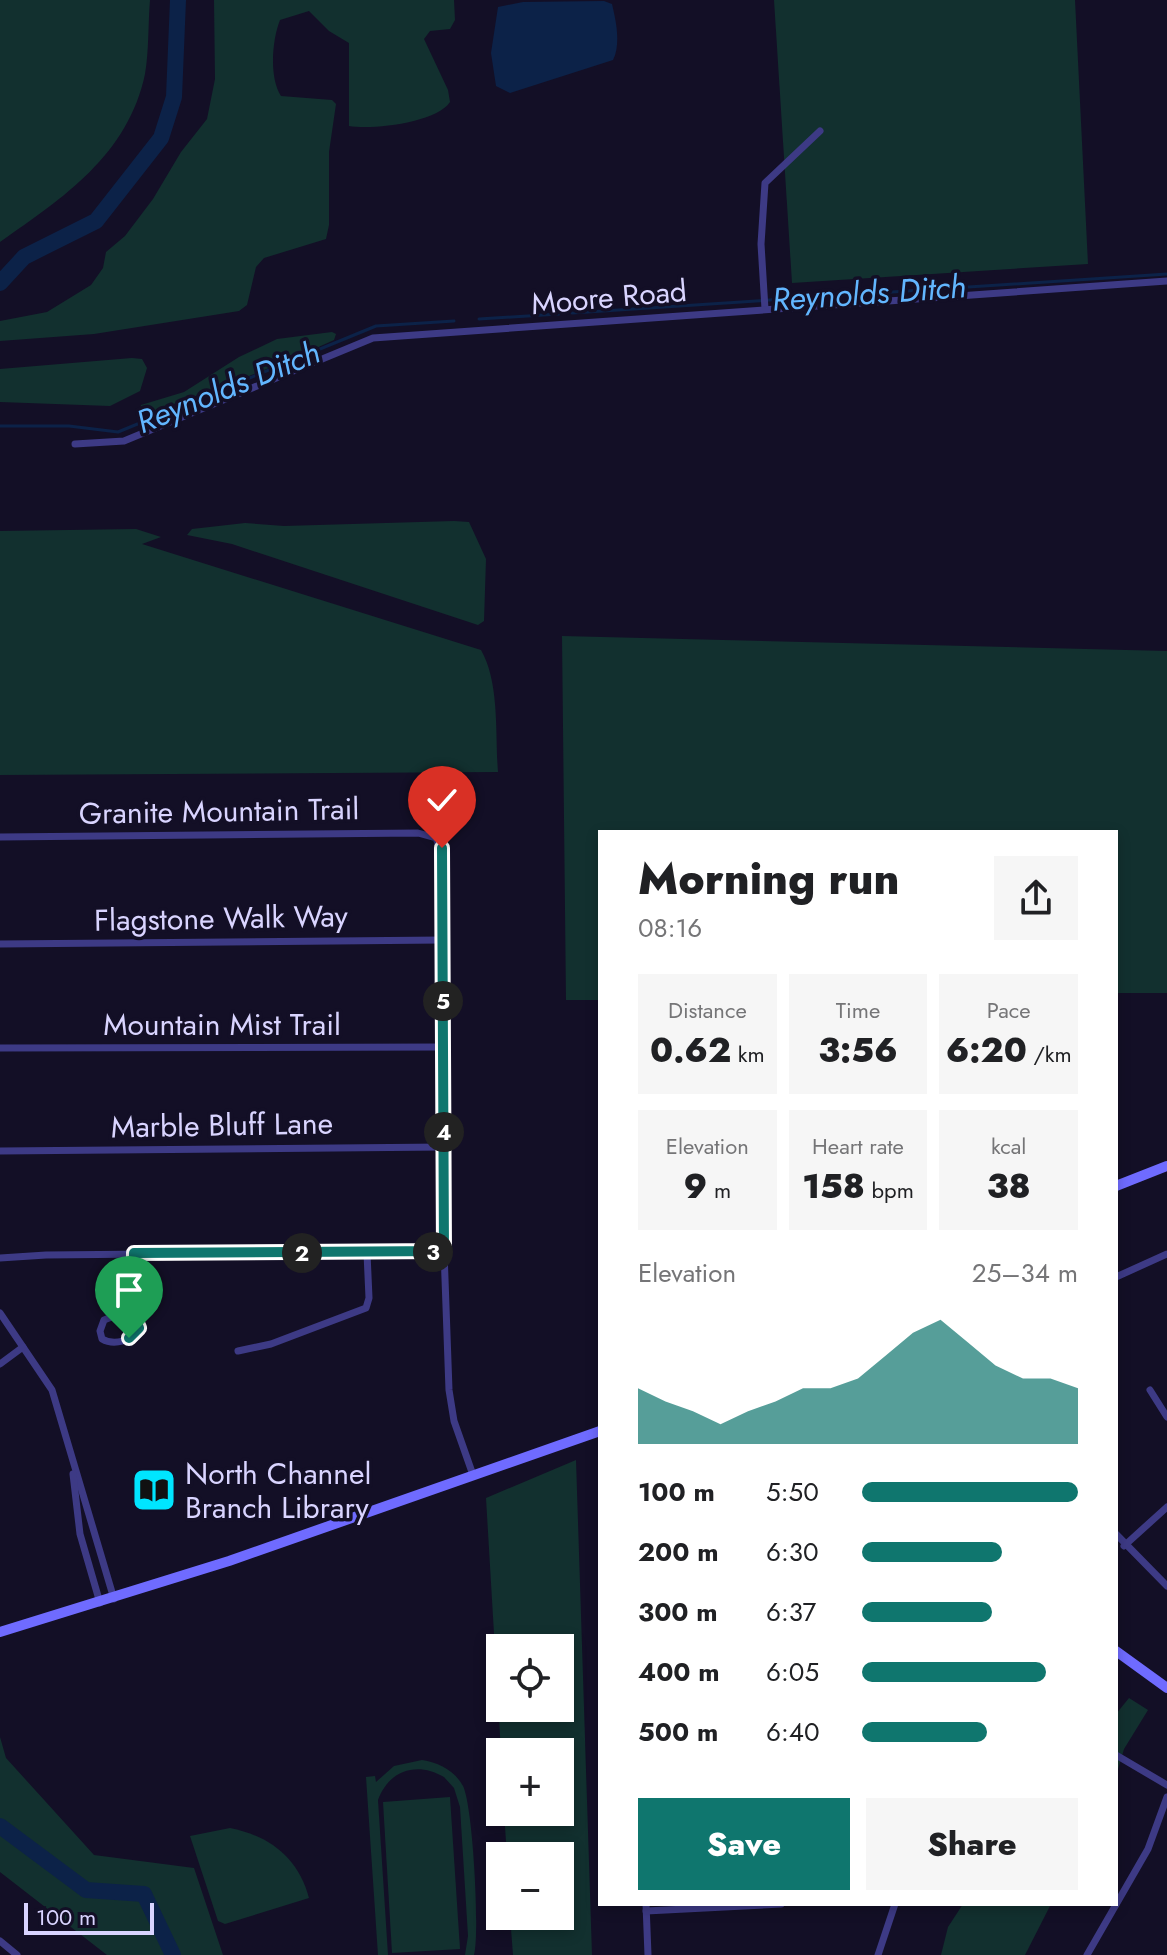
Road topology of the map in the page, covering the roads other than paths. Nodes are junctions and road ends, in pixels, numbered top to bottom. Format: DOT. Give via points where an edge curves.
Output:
graph roads {
  1 [pos="820,131"];
  2 [pos="1167,281"];
  3 [pos="765,309"];
  4 [pos="75,444"];
  5 [pos="0,837"];
  6 [pos="442,940"];
  7 [pos="0,944"];
  8 [pos="444,1047"];
  9 [pos="0,1048"];
  10 [pos="444,1147"];
  11 [pos="0,1151"];
  12 [pos="1167,1166"];
  13 [pos="1118,1185"];
  14 [pos="444,1251"];
  15 [pos="134,1253"];
  16 [pos="367,1253"];
  17 [pos="1167,1254"];
  18 [pos="0,1258"];
  19 [pos="1118,1276"];
  20 [pos="0,1313"];
  21 [pos="133,1314"];
  22 [pos="23,1347"];
  23 [pos="238,1351"];
  24 [pos="0,1364"];
  25 [pos="1150,1390"];
  26 [pos="1167,1417"];
  27 [pos="598,1432"];
  28 [pos="73,1464"];
  29 [pos="473,1475"];
  30 [pos="1167,1507"];
  31 [pos="1118,1537"];
  32 [pos="1124,1546"];
  33 [pos="1167,1586"];
  34 [pos="114,1599"];
  35 [pos="100,1603"];
  36 [pos="0,1632"];
  37 [pos="1118,1652"];
  38 [pos="1167,1688"];
  39 [pos="1118,1756"];
  40 [pos="1167,1785"];
  41 [pos="1167,1797"];
  42 [pos="1118,1901"];
  43 [pos="714,1906"];
  44 [pos="894,1906"];
  45 [pos="1115,1906"];
  46 [pos="646,1908"];
  47 [pos="0,1941"];
  48 [pos="11,1953"];
  49 [pos="648,1955"];
  50 [pos="878,1955"];
  51 [pos="1087,1955"];
  1 -- 3 [label="street" via="765,183"];
  2 -- 3 [label="street, Moore Road"];
  3 -- 4 [label="street, Moore Road" via="373,338 124,441"];
  5 -- 6 [label="street, Granite Mountain Trail" via="418,833 436,838 442,854"];
  6 -- 7 [label="street, Flagstone Walk Way"];
  6 -- 8 [label="street"];
  8 -- 9 [label="street, Mountain Mist Trail"];
  8 -- 10 [label="street"];
  10 -- 11 [label="street, Marble Bluff Lane"];
  10 -- 14 [label="street"];
  12 -- 13 [label="main road"];
  14 -- 16 [label="street"];
  14 -- 29 [label="street" via="450,1396"];
  15 -- 16 [label="street"];
  15 -- 18 [label="street"];
  15 -- 21 [label="street"];
  16 -- 23 [label="street" via="366,1308"];
  17 -- 19 [label="street"];
  20 -- 22 [label="street"];
  21 -- 21 [label="street" via="139,1324 136,1335 112,1343 102,1339 104,1320"];
  22 -- 24 [label="street"];
  22 -- 28 [label="street" via="52,1390"];
  25 -- 26 [label="street"];
  27 -- 29 [label="main road"];
  28 -- 34 [label="street"];
  28 -- 35 [label="street" via="80,1534"];
  29 -- 34 [label="main road"];
  30 -- 32 [label="street"];
  31 -- 32 [label="street"];
  32 -- 33 [label="street"];
  34 -- 35 [label="main road"];
  35 -- 36 [label="main road"];
  37 -- 38 [label="main road"];
  39 -- 40 [label="street"];
  41 -- 42 [label="street" via="1148,1849"];
  43 -- 46 [label="street"];
  44 -- 50 [label="street"];
  45 -- 51 [label="street"];
  46 -- 49 [label="street"];
  47 -- 48 [label="street"];
}
